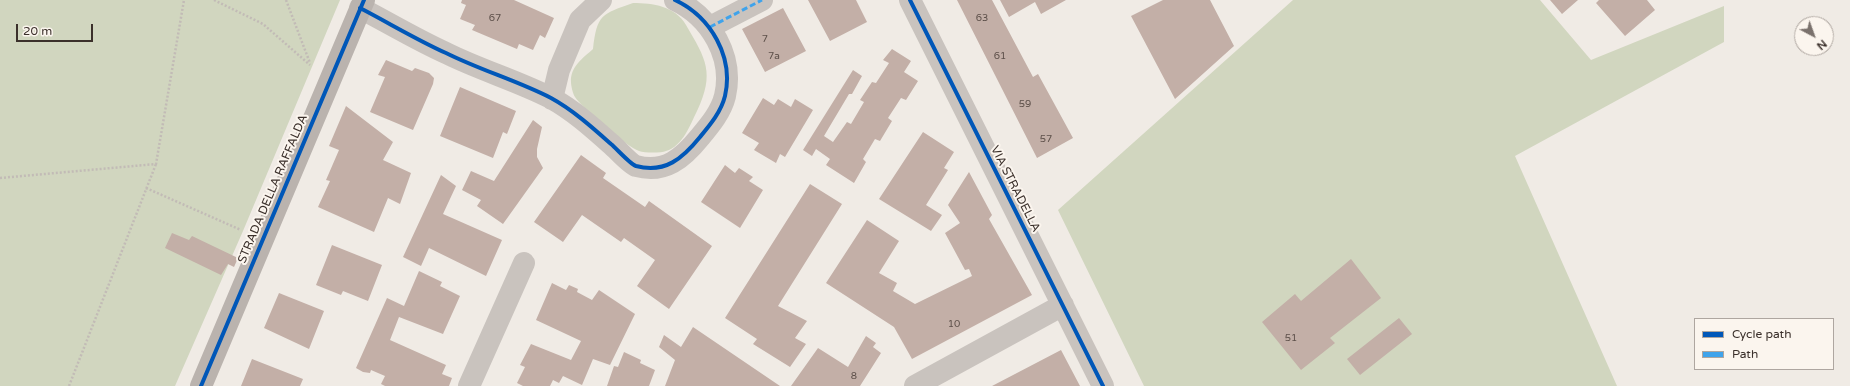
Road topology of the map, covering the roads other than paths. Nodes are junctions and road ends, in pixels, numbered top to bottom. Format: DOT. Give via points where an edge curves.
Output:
graph roads {
  1 [pos="601,0"];
  2 [pos="675,0"];
  3 [pos="762,0"];
  4 [pos="910,0"];
  5 [pos="362,4"];
  6 [pos="710,27"];
  7 [pos="552,99"];
  8 [pos="524,263"];
  9 [pos="1063,305"];
  10 [pos="201,386"];
  11 [pos="469,386"];
  12 [pos="915,386"];
  13 [pos="1103,386"];
  1 -- 7 [label="street" via="580,20 559,70"];
  2 -- 6 [label="street" via="686,5"];
  3 -- 6 [label="street"];
  4 -- 9 [label="street, VIA STRADELLA"];
  5 -- 7 [label="street" via="446,53"];
  5 -- 10 [label="street, STRADA DELLA RAFFALDA"];
  6 -- 7 [label="street" via="723,49 728,73 725,97 714,120 678,161 661,168 635,166 589,125"];
  8 -- 11 [label="street"];
  9 -- 12 [label="street"];
  9 -- 13 [label="street, VIA STRADELLA"];
}
